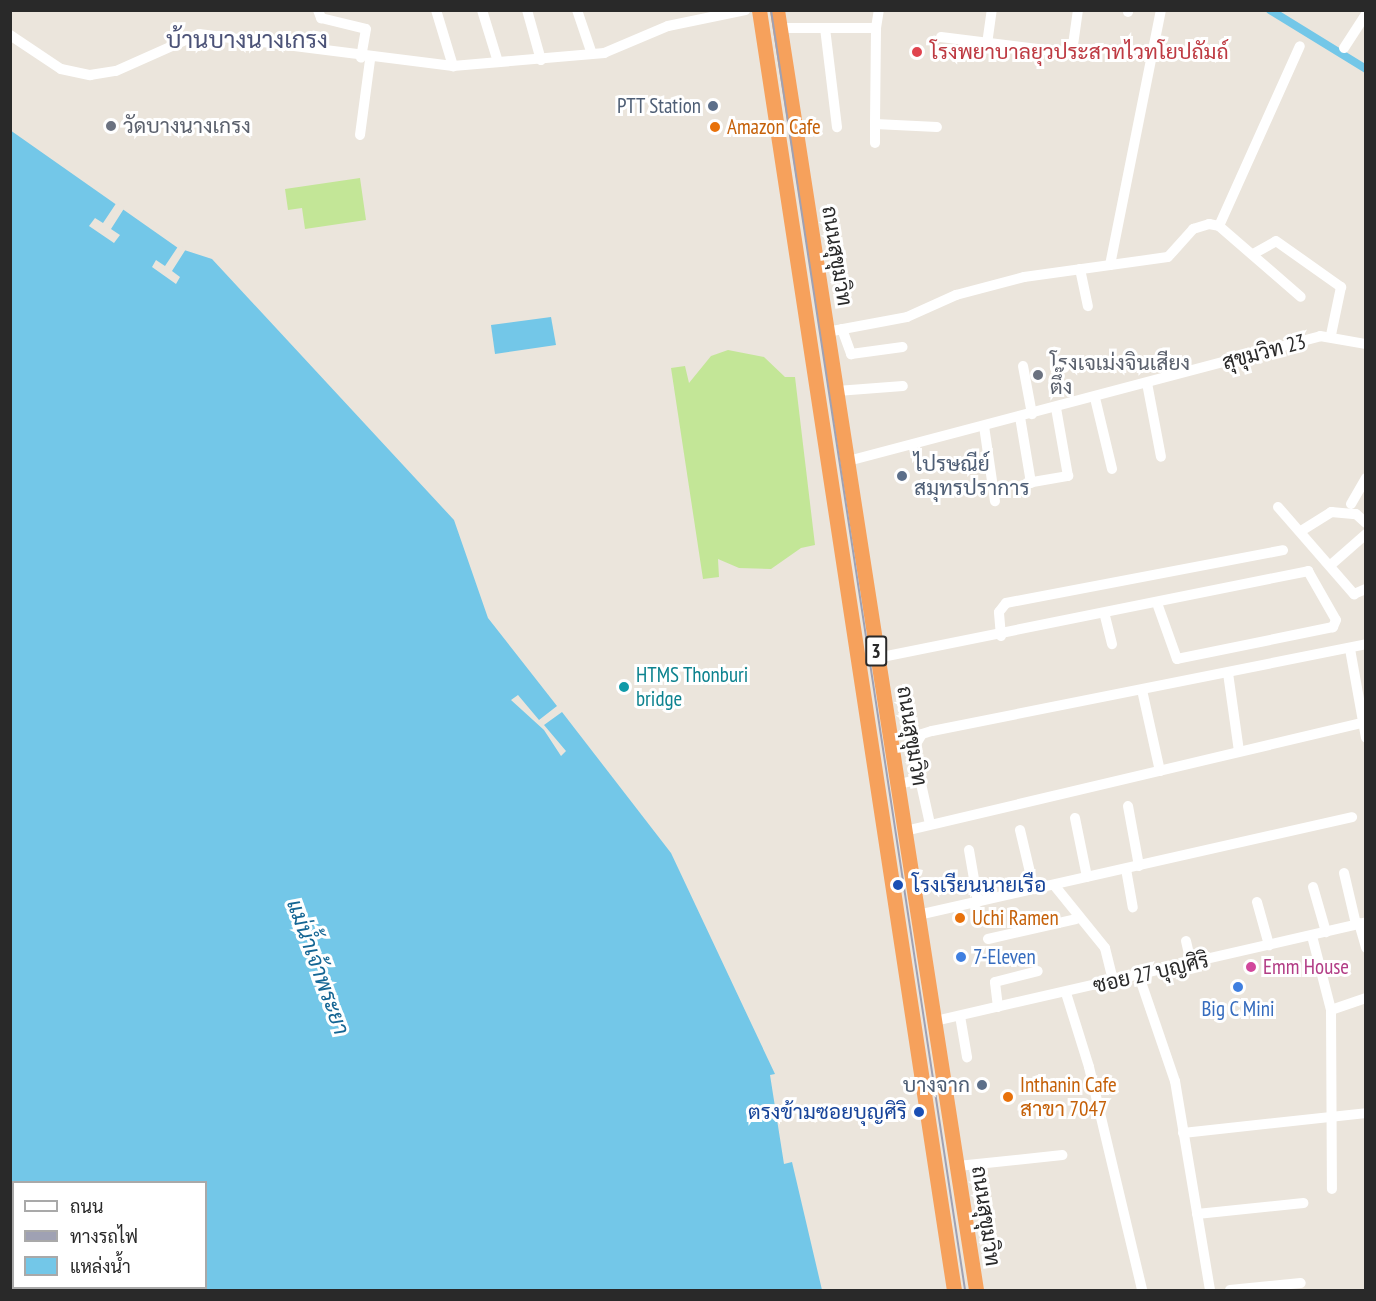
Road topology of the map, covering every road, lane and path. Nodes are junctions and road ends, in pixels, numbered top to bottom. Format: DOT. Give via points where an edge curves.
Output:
graph roads {
  1 [pos="318,10"];
  2 [pos="436,10"];
  3 [pos="482,10"];
  4 [pos="527,10"];
  5 [pos="577,10"];
  6 [pos="745,10"];
  7 [pos="759,10"];
  8 [pos="777,10"];
  9 [pos="879,10"];
  10 [pos="992,10"];
  11 [pos="1078,10"];
  12 [pos="1161,10"];
  13 [pos="1365,14"];
  14 [pos="693,15"];
  15 [pos="780,28"];
  16 [pos="825,28"];
  17 [pos="876,28"];
  18 [pos="10,35"];
  19 [pos="941,37"];
  20 [pos="987,44"];
  21 [pos="1300,46"];
  22 [pos="1344,48"];
  23 [pos="1072,52"];
  24 [pos="592,54"];
  25 [pos="1095,56"];
  26 [pos="365,59"];
  27 [pos="541,60"];
  28 [pos="498,62"];
  29 [pos="453,66"];
  30 [pos="875,124"];
  31 [pos="937,127"];
  32 [pos="837,128"];
  33 [pos="360,135"];
  34 [pos="874,143"];
  35 [pos="1220,226"];
  36 [pos="1253,254"];
  37 [pos="1110,264"];
  38 [pos="1080,269"];
  39 [pos="1301,297"];
  40 [pos="1088,306"];
  41 [pos="835,331"];
  42 [pos="1332,335"];
  43 [pos="1365,344"];
  44 [pos="903,347"];
  45 [pos="1023,366"];
  46 [pos="1147,383"];
  47 [pos="903,386"];
  48 [pos="837,392"];
  49 [pos="1095,398"];
  50 [pos="1056,408"];
  51 [pos="1032,414"];
  52 [pos="1020,417"];
  53 [pos="984,426"];
  54 [pos="1161,457"];
  55 [pos="848,461"];
  56 [pos="1112,469"];
  57 [pos="1365,478"];
  58 [pos="995,501"];
  59 [pos="1352,504"];
  60 [pos="1278,507"];
  61 [pos="1365,523"];
  62 [pos="1301,531"];
  63 [pos="1365,534"];
  64 [pos="1283,550"];
  65 [pos="1333,563"];
  66 [pos="1365,589"];
  67 [pos="1158,606"];
  68 [pos="1105,616"];
  69 [pos="1001,636"];
  70 [pos="1112,644"];
  71 [pos="1365,644"];
  72 [pos="1350,649"];
  73 [pos="878,658"];
  74 [pos="1228,673"];
  75 [pos="1142,690"];
  76 [pos="864,702"];
  77 [pos="886,705"];
  78 [pos="889,721"];
  79 [pos="1364,723"];
  80 [pos="870,735"];
  81 [pos="1365,738"];
  82 [pos="1239,751"];
  83 [pos="1160,771"];
  84 [pos="920,779"];
  85 [pos="899,784"];
  86 [pos="1128,806"];
  87 [pos="1352,817"];
  88 [pos="1075,818"];
  89 [pos="930,824"];
  90 [pos="1020,830"];
  91 [pos="905,831"];
  92 [pos="969,850"];
  93 [pos="1139,866"];
  94 [pos="1126,869"];
  95 [pos="1344,873"];
  96 [pos="1087,877"];
  97 [pos="1054,885"];
  98 [pos="1313,887"];
  99 [pos="1034,889"];
  100 [pos="978,902"];
  101 [pos="1257,902"];
  102 [pos="1133,907"];
  103 [pos="918,915"];
  104 [pos="1076,919"];
  105 [pos="1360,923"];
  106 [pos="1326,932"];
  107 [pos="1312,936"];
  108 [pos="988,939"];
  109 [pos="1186,941"];
  110 [pos="1269,945"];
  111 [pos="1365,948"];
  112 [pos="1191,963"];
  113 [pos="1038,971"];
  114 [pos="1139,976"];
  115 [pos="1114,982"];
  116 [pos="1066,993"];
  117 [pos="1365,998"];
  118 [pos="998,1007"];
  119 [pos="1331,1010"];
  120 [pos="960,1016"];
  121 [pos="935,1022"];
  122 [pos="967,1057"];
  123 [pos="1365,1113"];
  124 [pos="1332,1117"];
  125 [pos="1183,1133"];
  126 [pos="1062,1155"];
  127 [pos="958,1166"];
  128 [pos="1332,1189"];
  129 [pos="1302,1203"];
  130 [pos="1197,1214"];
  131 [pos="1301,1283"];
  132 [pos="954,1290"];
  133 [pos="976,1290"];
  134 [pos="1142,1290"];
  135 [pos="1210,1290"];
  136 [pos="1230,1290"];
  1 -- 26 [label="street" via="321,18 366,29"];
  2 -- 29 [label="street"];
  3 -- 28 [label="street"];
  4 -- 27 [label="street"];
  5 -- 24 [label="street"];
  6 -- 14 [label="street"];
  7 -- 76 [label="highway, ถนนสุขุมวิท / 3"];
  8 -- 15 [label="highway, ถนนสุขุมวิท / 3"];
  9 -- 17 [label="street"];
  10 -- 20 [label="street"];
  11 -- 23 [label="street"];
  12 -- 37 [label="street"];
  13 -- 22 [label="street"];
  14 -- 24 [label="street" via="620,49"];
  15 -- 16 [label="street"];
  15 -- 41 [label="highway, ถนนสุขุมวิท / 3"];
  16 -- 17 [label="street"];
  16 -- 32 [label="street"];
  17 -- 30 [label="street"];
  18 -- 26 [label="street" via="61,69 90,75 116,71 199,34"];
  19 -- 20 [label="street"];
  20 -- 23 [label="street"];
  21 -- 35 [label="street"];
  23 -- 25 [label="street"];
  24 -- 27 [label="street"];
  26 -- 29 [label="street"];
  26 -- 33 [label="street"];
  27 -- 28 [label="street"];
  28 -- 29 [label="street"];
  30 -- 31 [label="street"];
  30 -- 34 [label="street"];
  35 -- 36 [label="street"];
  35 -- 37 [label="street" via="1192,230 1168,257"];
  36 -- 39 [label="street"];
  36 -- 42 [label="street" via="1276,241 1341,286"];
  37 -- 38 [label="street"];
  38 -- 40 [label="street"];
  38 -- 41 [label="street" via="1024,277 956,295 907,317"];
  41 -- 44 [label="street" via="851,354"];
  41 -- 48 [label="highway, ถนนสุขุมวิท / 3"];
  42 -- 43 [label="street"];
  42 -- 46 [label="street, สุขุมวิท 23"];
  45 -- 51 [label="street"];
  46 -- 49 [label="street, สุขุมวิท 23"];
  46 -- 54 [label="street"];
  47 -- 48 [label="street"];
  48 -- 55 [label="highway, ถนนสุขุมวิท / 3"];
  49 -- 50 [label="street, สุขุมวิท 23"];
  49 -- 56 [label="street"];
  50 -- 51 [label="street, สุขุมวิท 23"];
  50 -- 52 [label="street" via="1068,476 1029,483"];
  51 -- 52 [label="street, สุขุมวิท 23"];
  52 -- 53 [label="street, สุขุมวิท 23"];
  53 -- 55 [label="street, สุขุมวิท 23"];
  53 -- 58 [label="street"];
  55 -- 73 [label="highway, ถนนสุขุมวิท / 3"];
  57 -- 59 [label="street"];
  60 -- 62 [label="street"];
  61 -- 62 [label="street" via="1356,514 1330,512"];
  62 -- 66 [label="street" via="1354,594"];
  63 -- 65 [label="street"];
  64 -- 69 [label="street" via="1006,603 999,612"];
  67 -- 67 [label="street" via="1308,571 1336,620 1333,627 1178,659"];
  67 -- 68 [label="street"];
  68 -- 69 [label="street"];
  68 -- 70 [label="street"];
  69 -- 73 [label="street"];
  71 -- 72 [label="street"];
  72 -- 74 [label="street"];
  72 -- 79 [label="street"];
  73 -- 77 [label="highway, ถนนสุขุมวิท / 3"];
  74 -- 75 [label="street"];
  74 -- 82 [label="street"];
  75 -- 83 [label="street"];
  75 -- 84 [label="street" via="922,734 913,749"];
  76 -- 77 [label="highway"];
  76 -- 80 [label="highway, ถนนสุขุมวิท / 3"];
  77 -- 78 [label="highway, ถนนสุขุมวิท / 3"];
  78 -- 80 [label="highway"];
  78 -- 85 [label="highway, ถนนสุขุมวิท / 3"];
  79 -- 81 [label="street"];
  79 -- 82 [label="street"];
  80 -- 132 [label="highway, ถนนสุขุมวิท / 3"];
  82 -- 83 [label="street"];
  83 -- 89 [label="street"];
  84 -- 85 [label="street"];
  84 -- 89 [label="street"];
  85 -- 91 [label="highway, ถนนสุขุมวิท / 3"];
  86 -- 93 [label="street"];
  87 -- 93 [label="street"];
  88 -- 96 [label="street"];
  89 -- 91 [label="street"];
  90 -- 99 [label="street"];
  91 -- 103 [label="highway, ถนนสุขุมวิท / 3"];
  92 -- 100 [label="street"];
  93 -- 94 [label="street"];
  94 -- 96 [label="street"];
  94 -- 102 [label="street"];
  95 -- 105 [label="street"];
  96 -- 97 [label="street"];
  97 -- 99 [label="street"];
  97 -- 104 [label="street"];
  98 -- 106 [label="street"];
  99 -- 100 [label="street"];
  100 -- 103 [label="street"];
  101 -- 110 [label="street"];
  103 -- 121 [label="highway, ถนนสุขุมวิท / 3"];
  104 -- 108 [label="street"];
  104 -- 115 [label="street" via="1105,948"];
  105 -- 106 [label="street, ซอย 27 บุญศิริ"];
  105 -- 111 [label="street"];
  106 -- 107 [label="street, ซอย 27 บุญศิริ"];
  107 -- 110 [label="street, ซอย 27 บุญศิริ"];
  107 -- 119 [label="street"];
  109 -- 112 [label="street"];
  110 -- 112 [label="street, ซอย 27 บุญศิริ"];
  112 -- 114 [label="street, ซอย 27 บุญศิริ"];
  113 -- 118 [label="street" via="995,982"];
  114 -- 115 [label="street, ซอย 27 บุญศิริ"];
  114 -- 125 [label="street" via="1175,1081"];
  115 -- 116 [label="street, ซอย 27 บุญศิริ"];
  116 -- 118 [label="street, ซอย 27 บุญศิริ"];
  116 -- 134 [label="street" via="1089,1067"];
  117 -- 119 [label="street"];
  118 -- 120 [label="street, ซอย 27 บุญศิริ"];
  119 -- 124 [label="street"];
  120 -- 121 [label="street, ซอย 27 บุญศิริ"];
  120 -- 122 [label="street"];
  121 -- 127 [label="highway, ถนนสุขุมวิท / 3"];
  123 -- 124 [label="street"];
  124 -- 125 [label="street"];
  124 -- 128 [label="street"];
  125 -- 130 [label="street"];
  126 -- 127 [label="street"];
  127 -- 133 [label="highway, ถนนสุขุมวิท / 3"];
  129 -- 130 [label="street"];
  130 -- 135 [label="street"];
  131 -- 136 [label="street"];
}
